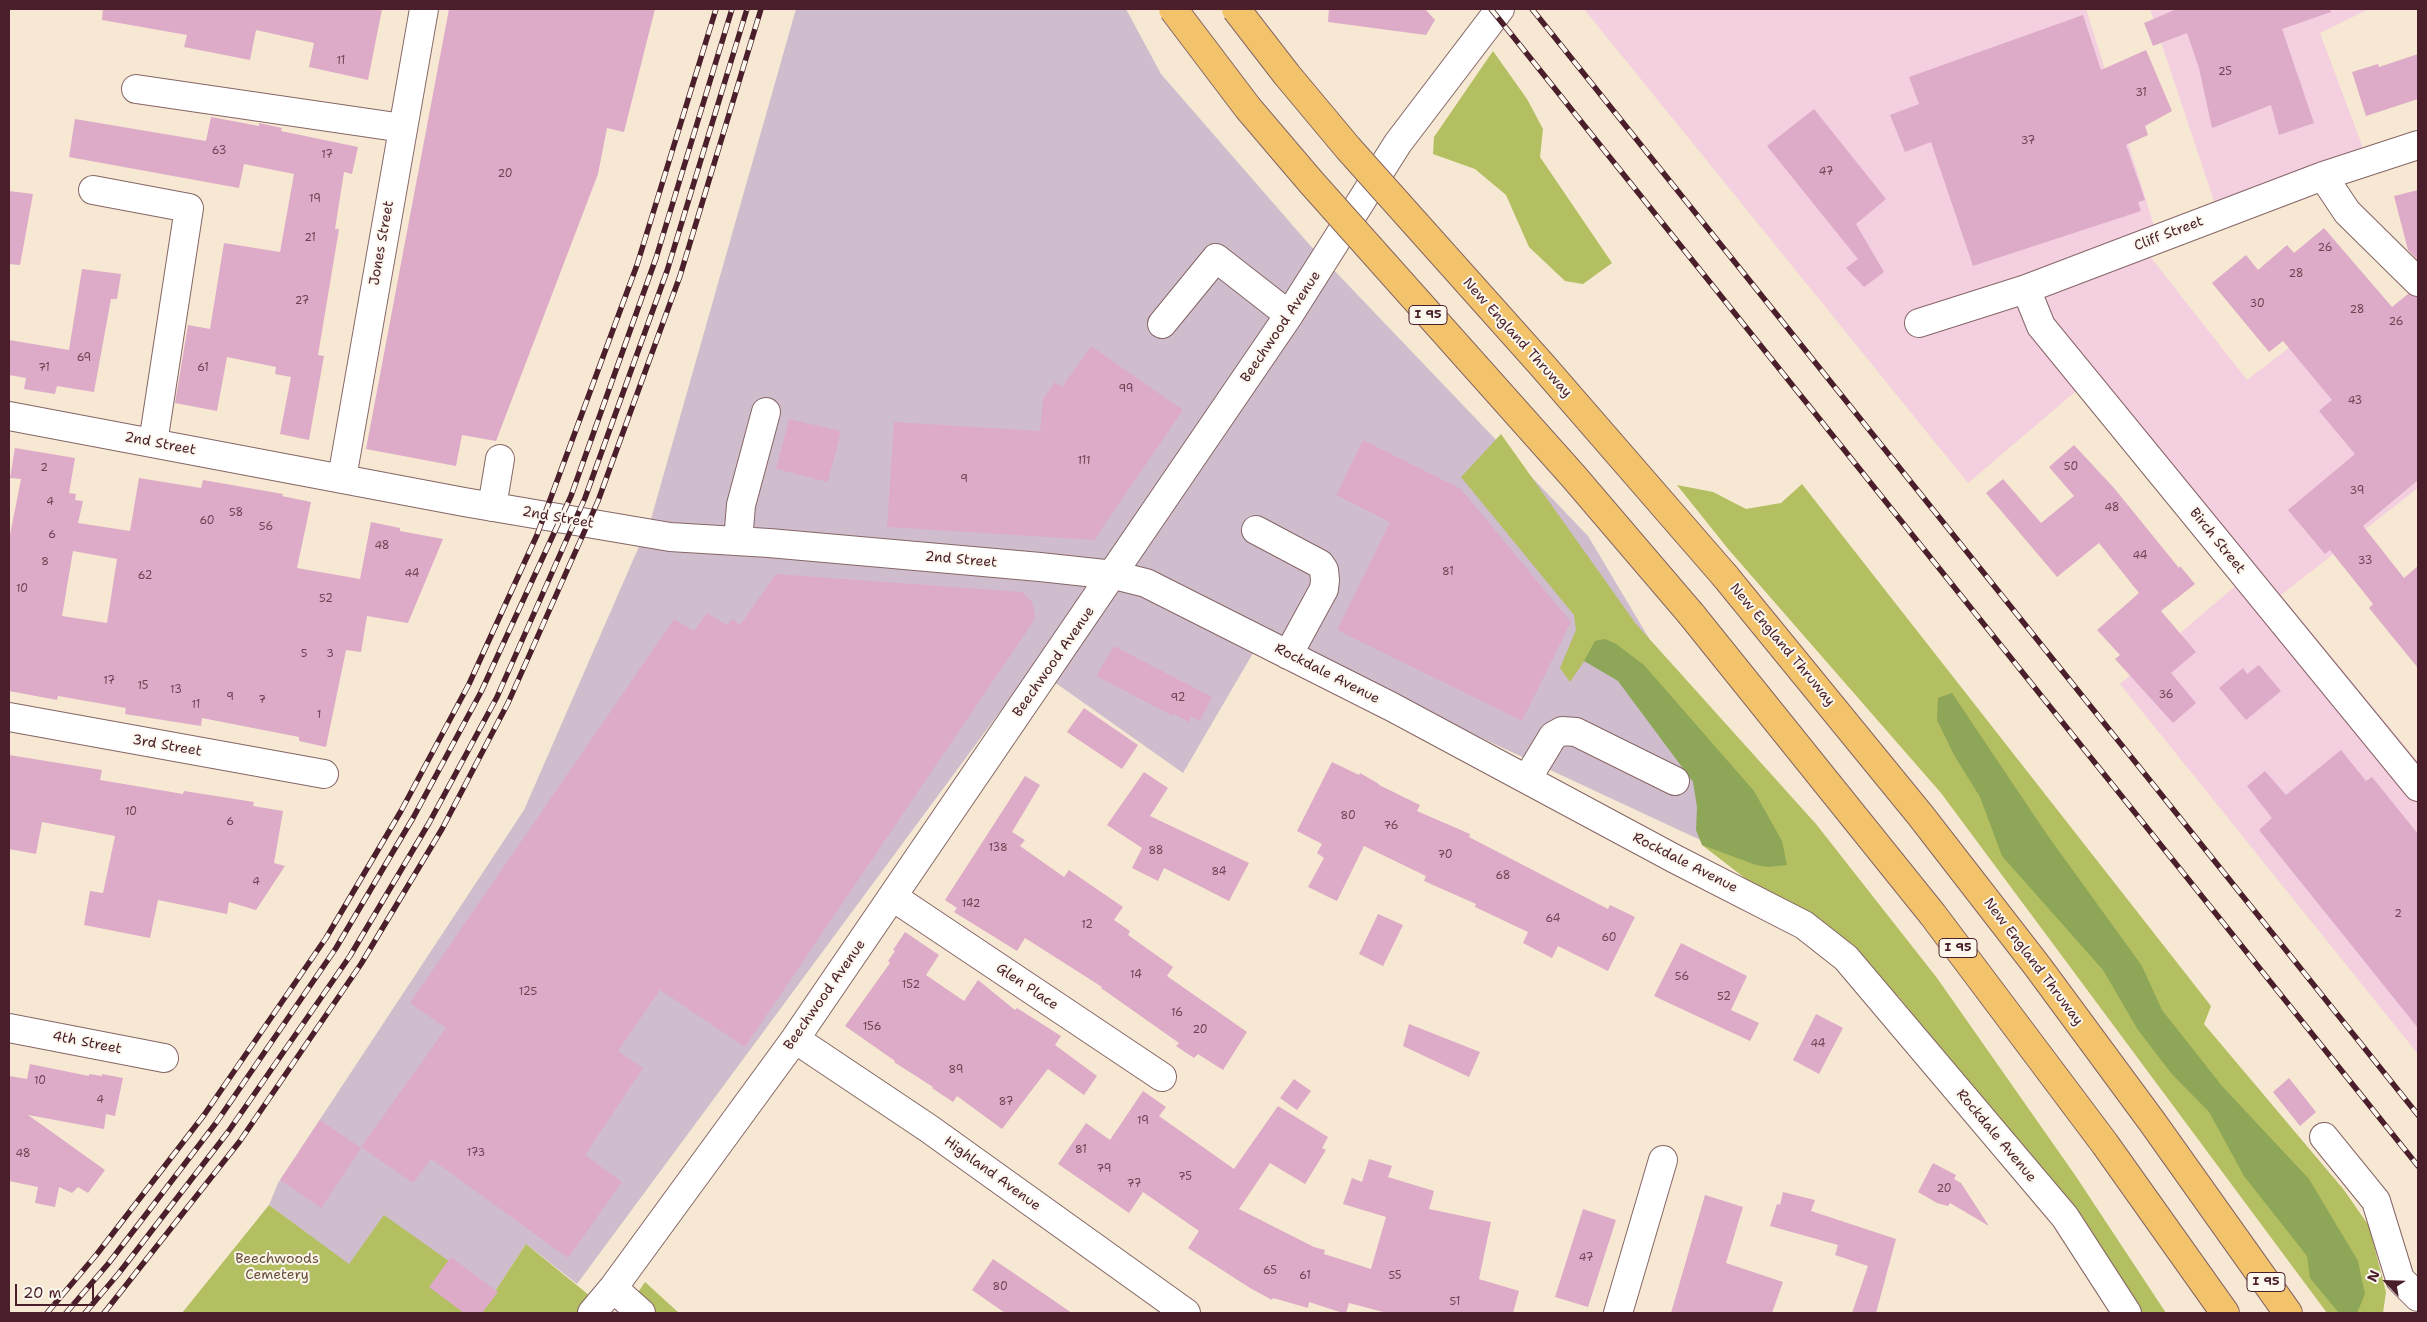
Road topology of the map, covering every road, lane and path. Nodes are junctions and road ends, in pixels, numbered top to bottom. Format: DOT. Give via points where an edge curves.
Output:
graph roads {
  1 [pos="424,9"];
  2 [pos="1173,9"];
  3 [pos="1236,9"];
  4 [pos="1500,9"];
  5 [pos="136,88"];
  6 [pos="403,128"];
  7 [pos="2418,144"];
  8 [pos="2323,176"];
  9 [pos="93,190"];
  10 [pos="2418,282"];
  11 [pos="2026,288"];
  12 [pos="1289,315"];
  13 [pos="1919,323"];
  14 [pos="1162,324"];
  15 [pos="766,412"];
  16 [pos="9,416"];
  17 [pos="153,443"];
  18 [pos="500,459"];
  19 [pos="342,478"];
  20 [pos="492,507"];
  21 [pos="1256,530"];
  22 [pos="738,541"];
  23 [pos="1114,575"];
  24 [pos="1288,654"];
  25 [pos="9,718"];
  26 [pos="324,774"];
  27 [pos="1526,779"];
  28 [pos="1675,781"];
  29 [pos="2418,787"];
  30 [pos="892,896"];
  31 [pos="9,1028"];
  32 [pos="795,1040"];
  33 [pos="164,1058"];
  34 [pos="1162,1078"];
  35 [pos="2324,1137"];
  36 [pos="1663,1160"];
  37 [pos="2418,1297"];
  38 [pos="601,1303"];
  39 [pos="2218,1303"];
  40 [pos="641,1313"];
  41 [pos="1186,1313"];
  42 [pos="1618,1313"];
  43 [pos="2127,1313"];
  44 [pos="2288,1313"];
  1 -- 6 [label="street, Jones Street"];
  2 -- 39 [label="highway, I 95, bridge" via="1242,100 1311,182 1574,477 1691,614 1934,915 2100,1137"];
  3 -- 44 [label="highway, New England Thruway / I 95, bridge" via="1354,155 1725,576 1854,732 2096,1045"];
  4 -- 12 [label="street, Beechwood Avenue" via="1398,143"];
  5 -- 6 [label="street"];
  6 -- 19 [label="street, Jones Street"];
  7 -- 8 [label="street, Cliff Street"];
  8 -- 10 [label="street" via="2347,212"];
  8 -- 11 [label="street, Cliff Street"];
  9 -- 17 [label="street" via="189,208"];
  11 -- 13 [label="street, Cliff Street"];
  11 -- 29 [label="street, Birch Street" via="2041,326"];
  12 -- 14 [label="street" via="1216,258"];
  12 -- 23 [label="street, Beechwood Avenue"];
  15 -- 22 [label="street" via="741,505"];
  16 -- 17 [label="street, 2nd Street"];
  17 -- 19 [label="street, 2nd Street"];
  18 -- 20 [label="street"];
  19 -- 20 [label="street, 2nd Street"];
  20 -- 22 [label="street, 2nd Street" via="670,537"];
  21 -- 24 [label="street" via="1320,564 1324,570 1324,589"];
  22 -- 23 [label="street, 2nd Street"];
  23 -- 24 [label="street, Rockdale Avenue" via="1146,583"];
  23 -- 30 [label="street, Beechwood Avenue"];
  24 -- 27 [label="street, Rockdale Avenue"];
  25 -- 26 [label="street, 3rd Street"];
  27 -- 28 [label="street" via="1553,736 1576,732"];
  27 -- 43 [label="street, Rockdale Avenue" via="1804,925 1846,958 2065,1217"];
  30 -- 32 [label="street, Beechwood Avenue"];
  30 -- 34 [label="street, Glen Place"];
  31 -- 33 [label="street, 4th Street"];
  32 -- 38 [label="street, Beechwood Avenue"];
  32 -- 41 [label="street, Highland Avenue" via="928,1128"];
  35 -- 37 [label="street" via="2376,1202 2400,1279"];
  36 -- 42 [label="street"];
  38 -- 40 [label="street"];
}
